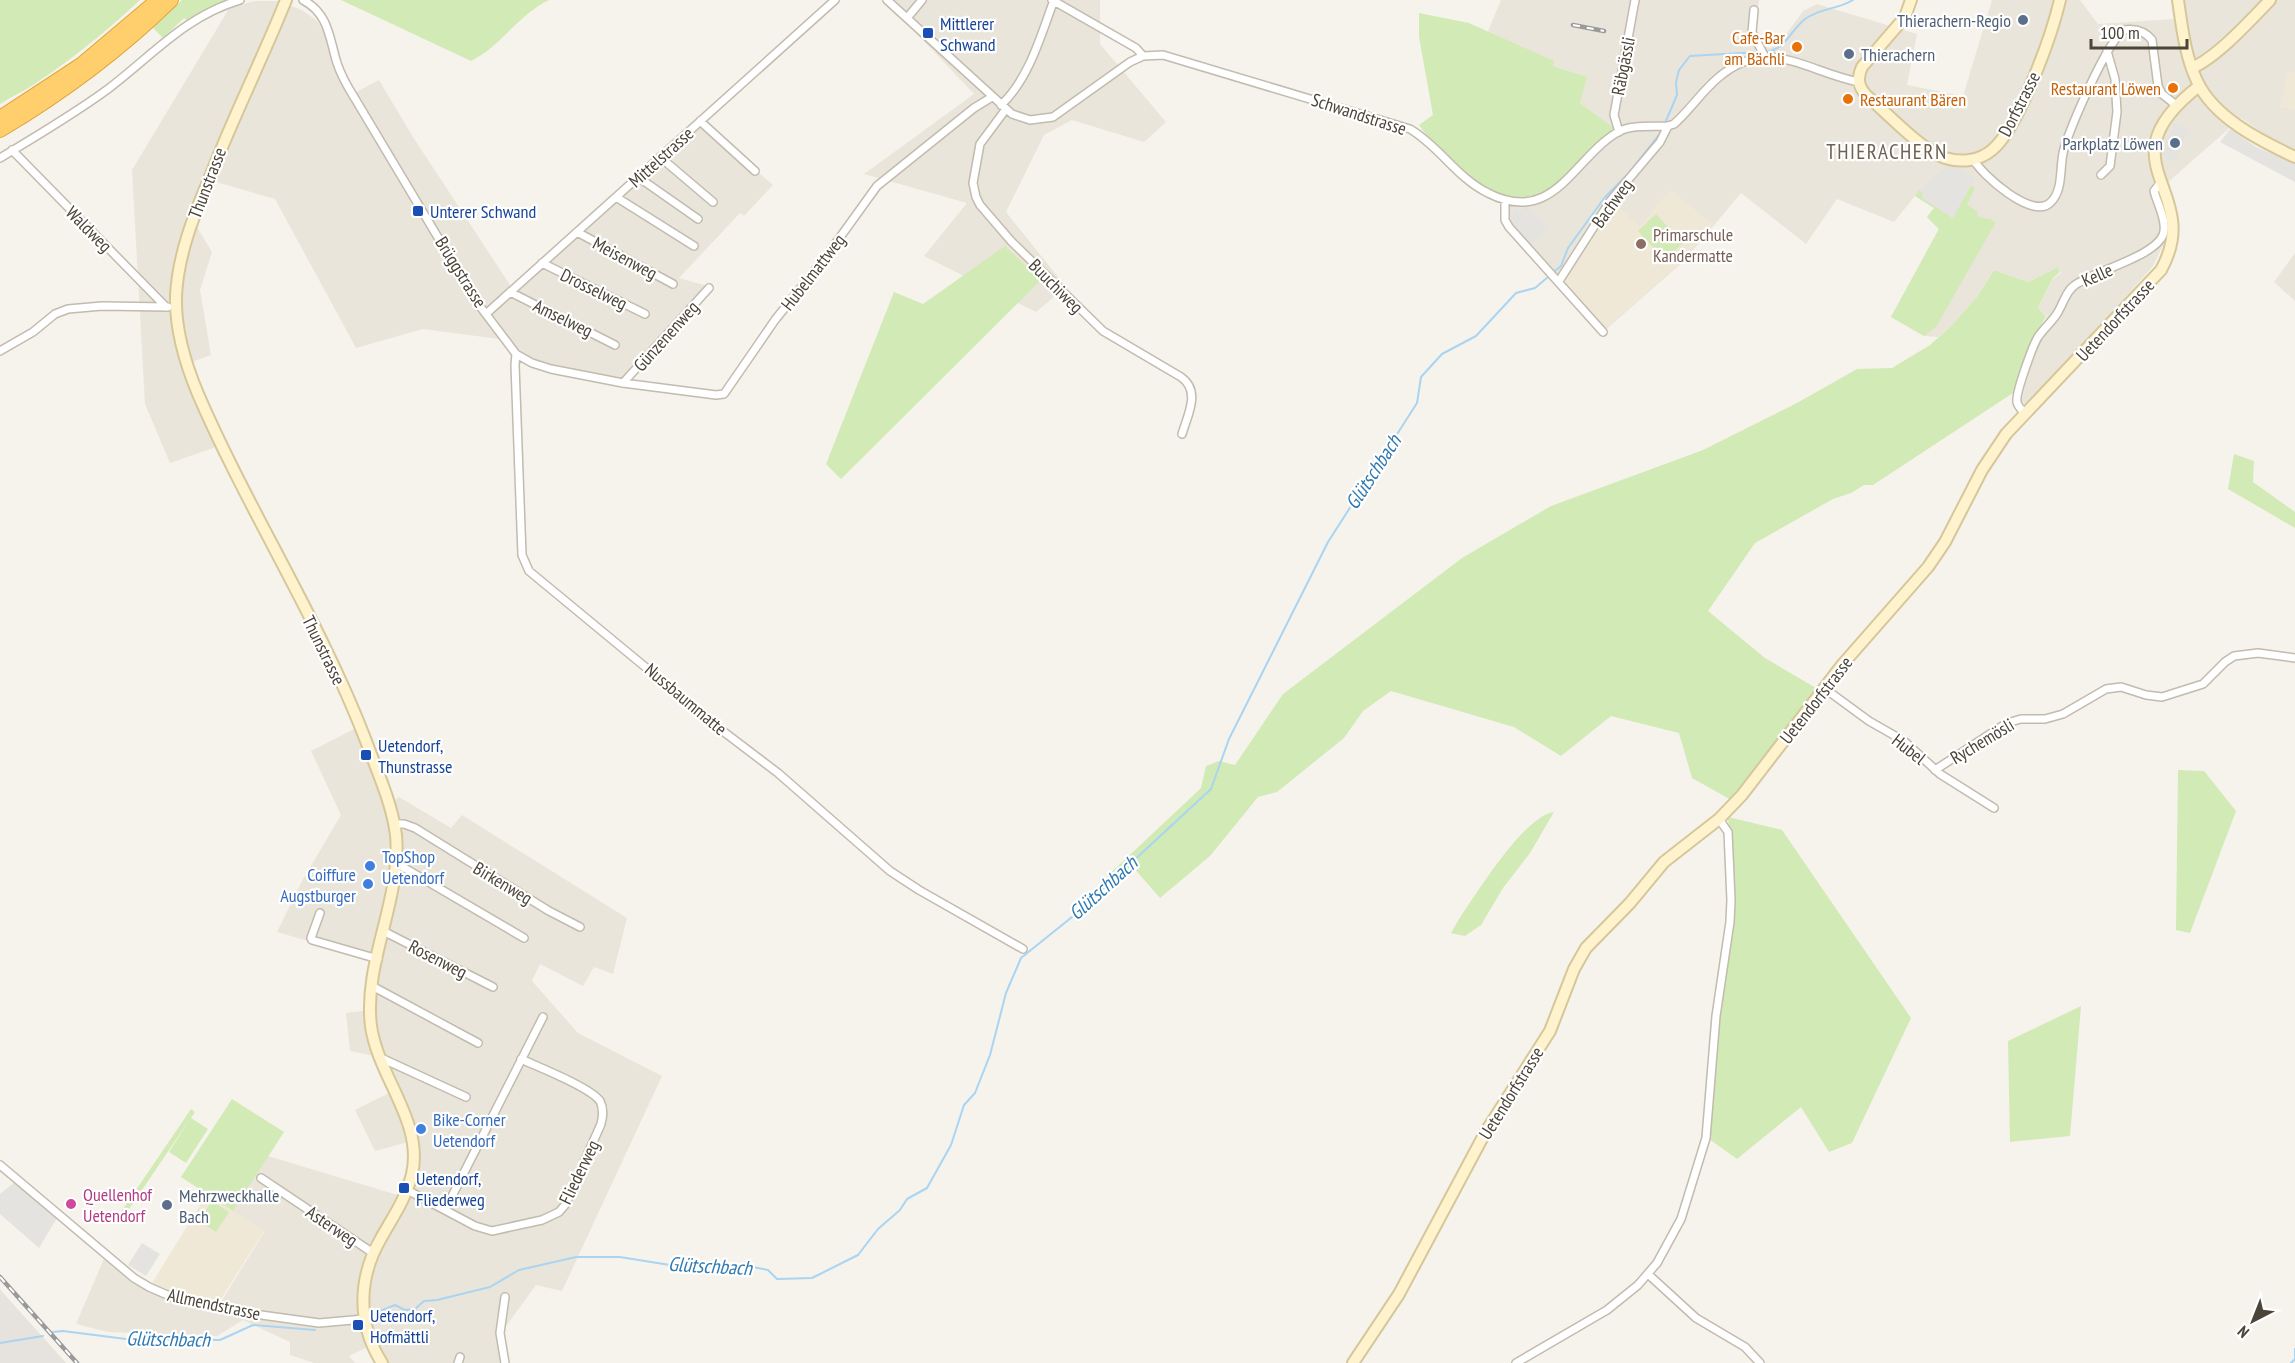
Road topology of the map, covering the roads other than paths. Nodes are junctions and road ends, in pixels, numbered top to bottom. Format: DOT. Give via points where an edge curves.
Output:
graph roads {
  1 [pos="158,0"];
  2 [pos="171,0"];
  3 [pos="240,0"];
  4 [pos="286,0"];
  5 [pos="303,0"];
  6 [pos="835,0"];
  7 [pos="887,0"];
  8 [pos="922,0"];
  9 [pos="1053,0"];
  10 [pos="1635,0"];
  11 [pos="1911,0"];
  12 [pos="2060,0"];
  13 [pos="2178,0"];
  14 [pos="2270,0"];
  15 [pos="1754,10"];
  16 [pos="907,18"];
  17 [pos="2107,51"];
  18 [pos="1764,54"];
  19 [pos="1143,56"];
  20 [pos="2192,68"];
  21 [pos="1858,82"];
  22 [pos="2199,86"];
  23 [pos="992,97"];
  24 [pos="2176,105"];
  25 [pos="1004,107"];
  26 [pos="0,118"];
  27 [pos="700,121"];
  28 [pos="1668,126"];
  29 [pos="0,130"];
  30 [pos="1619,132"];
  31 [pos="12,150"];
  32 [pos="660,157"];
  33 [pos="2295,157"];
  34 [pos="0,158"];
  35 [pos="1973,159"];
  36 [pos="755,171"];
  37 [pos="2104,176"];
  38 [pos="638,177"];
  39 [pos="2161,182"];
  40 [pos="616,197"];
  41 [pos="1505,200"];
  42 [pos="713,202"];
  43 [pos="698,219"];
  44 [pos="577,232"];
  45 [pos="694,246"];
  46 [pos="542,263"];
  47 [pos="1557,279"];
  48 [pos="673,284"];
  49 [pos="709,288"];
  50 [pos="510,292"];
  51 [pos="171,307"];
  52 [pos="487,313"];
  53 [pos="645,314"];
  54 [pos="1603,332"];
  55 [pos="615,345"];
  56 [pos="0,351"];
  57 [pos="516,354"];
  58 [pos="623,383"];
  59 [pos="2025,414"];
  60 [pos="1182,434"];
  61 [pos="2295,658"];
  62 [pos="1824,688"];
  63 [pos="1935,770"];
  64 [pos="1994,808"];
  65 [pos="1719,819"];
  66 [pos="394,824"];
  67 [pos="396,863"];
  68 [pos="320,913"];
  69 [pos="580,927"];
  70 [pos="383,930"];
  71 [pos="524,938"];
  72 [pos="1023,949"];
  73 [pos="378,959"];
  74 [pos="372,986"];
  75 [pos="493,987"];
  76 [pos="543,1017"];
  77 [pos="478,1043"];
  78 [pos="379,1057"];
  79 [pos="521,1059"];
  80 [pos="466,1097"];
  81 [pos="0,1165"];
  82 [pos="261,1178"];
  83 [pos="407,1190"];
  84 [pos="445,1209"];
  85 [pos="373,1253"];
  86 [pos="1648,1275"];
  87 [pos="505,1297"];
  88 [pos="364,1318"];
  89 [pos="382,1363"];
  90 [pos="505,1363"];
  91 [pos="1353,1363"];
  92 [pos="1518,1363"];
  93 [pos="1760,1363"];
  1 -- 26 [label="highway" via="81,65"];
  2 -- 29 [label="highway" via="87,72"];
  3 -- 31 [label="street" via="187,24 108,89"];
  4 -- 51 [label="street, Thunstrasse" via="196,210"];
  5 -- 52 [label="street, Brüggstrasse" via="323,16 347,84 476,301"];
  6 -- 27 [label="street, Mittelstrasse"];
  7 -- 16 [label="street"];
  8 -- 16 [label="street"];
  9 -- 19 [label="street" via="1136,48"];
  9 -- 25 [label="street, Buuchiweg" via="1027,68"];
  10 -- 30 [label="street, Räbgässli" via="1614,115"];
  11 -- 21 [label="street" via="1905,17 1862,67"];
  12 -- 35 [label="street, Dorfstrasse" via="2044,51 2008,129 1991,151"];
  13 -- 20 [label="street"];
  14 -- 20 [label="street" via="2204,62"];
  15 -- 18 [label="street" via="1753,38"];
  16 -- 23 [label="street"];
  17 -- 24 [label="street" via="2123,30 2148,35 2154,48 2160,90"];
  17 -- 35 [label="street" via="2066,142 2059,187 2050,203 2035,207 2014,197 1981,171"];
  17 -- 37 [label="street" via="2116,88 2116,112 2110,166"];
  18 -- 21 [label="street"];
  18 -- 28 [label="street" via="1729,70"];
  19 -- 25 [label="street" via="1053,117 1030,120"];
  19 -- 41 [label="street, Schwandstrasse" via="1171,56 1404,127 1424,138 1468,181"];
  20 -- 22 [label="street"];
  21 -- 35 [label="street" via="1866,95 1930,150 1950,159"];
  22 -- 24 [label="street, Uetendorfstrasse"];
  22 -- 33 [label="street" via="2241,127"];
  23 -- 25 [label="street"];
  23 -- 58 [label="street, Hubelmattweg" via="877,186 724,394"];
  24 -- 39 [label="street, Uetendorfstrasse" via="2154,141 2154,159"];
  25 -- 60 [label="street, Buuchiweg" via="980,144 973,183 980,205 1103,331 1190,385 1193,395"];
  27 -- 32 [label="street, Mittelstrasse"];
  27 -- 36 [label="street"];
  28 -- 30 [label="street"];
  28 -- 47 [label="street, Bachweg"];
  30 -- 41 [label="street, Schwandstrasse" via="1551,193 1532,200"];
  31 -- 34 [label="street"];
  31 -- 51 [label="street, Waldweg"];
  32 -- 38 [label="street, Mittelstrasse"];
  32 -- 42 [label="street"];
  38 -- 40 [label="street, Mittelstrasse"];
  38 -- 43 [label="street"];
  39 -- 59 [label="street, Uetendorfstrasse" via="2173,228 2171,246 2161,270"];
  39 -- 59 [label="street, Kelle" via="2154,191 2164,234 2130,260 2080,282 2069,291 2032,351 2017,398"];
  40 -- 44 [label="street, Mittelstrasse"];
  40 -- 45 [label="street"];
  41 -- 47 [label="street" via="1509,227"];
  44 -- 46 [label="street, Mittelstrasse"];
  44 -- 48 [label="street, Meisenweg"];
  46 -- 50 [label="street, Mittelstrasse"];
  46 -- 53 [label="street, Drosselweg"];
  47 -- 54 [label="street"];
  49 -- 58 [label="street, Günzenenweg"];
  50 -- 52 [label="street, Mittelstrasse"];
  50 -- 55 [label="street, Amselweg"];
  51 -- 56 [label="street" via="68,309"];
  51 -- 66 [label="street, Thunstrasse" via="198,394 350,701"];
  52 -- 57 [label="street, Brüggstrasse"];
  57 -- 58 [label="street, Brüggstrasse" via="551,369"];
  57 -- 72 [label="street, Nussbaummatte" via="522,555 530,570 778,773 890,871"];
  59 -- 62 [label="street, Uetendorfstrasse" via="1989,457 1928,567"];
  61 -- 63 [label="street, Rychemösli" via="2258,653 2234,656 2203,684 2162,697 2121,687 2106,688 2063,714 2007,723"];
  62 -- 63 [label="street, Hubel" via="1904,741"];
  62 -- 65 [label="street, Uetendorfstrasse"];
  63 -- 64 [label="street, Hubel"];
  65 -- 86 [label="street" via="1728,832 1731,911 1716,1016 1706,1138 1681,1220"];
  65 -- 91 [label="street, Uetendorfstrasse" via="1664,862 1581,955 1550,1031 1485,1133 1413,1271"];
  66 -- 67 [label="street, Thunstrasse"];
  66 -- 69 [label="street, Birkenweg" via="415,828"];
  67 -- 70 [label="street, Thunstrasse"];
  67 -- 71 [label="street"];
  68 -- 73 [label="street" via="312,940"];
  70 -- 73 [label="street, Thunstrasse"];
  70 -- 75 [label="street, Rosenweg"];
  73 -- 74 [label="street, Thunstrasse"];
  74 -- 77 [label="street"];
  74 -- 78 [label="street, Thunstrasse" via="371,1026"];
  76 -- 79 [label="street"];
  78 -- 80 [label="street"];
  78 -- 83 [label="street, Thunstrasse" via="413,1141"];
  79 -- 84 [label="street"];
  79 -- 84 [label="street, Fliederweg" via="592,1094 602,1105 601,1124 570,1196 551,1217 498,1231 482,1229"];
  81 -- 88 [label="street, Allmendstrasse" via="132,1276 157,1291 247,1313 311,1322"];
  82 -- 85 [label="street, Asterweg"];
  83 -- 84 [label="street, Fliederweg"];
  83 -- 85 [label="street, Thunstrasse"];
  85 -- 88 [label="street, Thunstrasse" via="364,1286"];
  86 -- 92 [label="street" via="1607,1310"];
  86 -- 93 [label="street" via="1696,1318 1745,1347"];
  87 -- 90 [label="street" via="501,1333"];
  88 -- 89 [label="street"];
}
